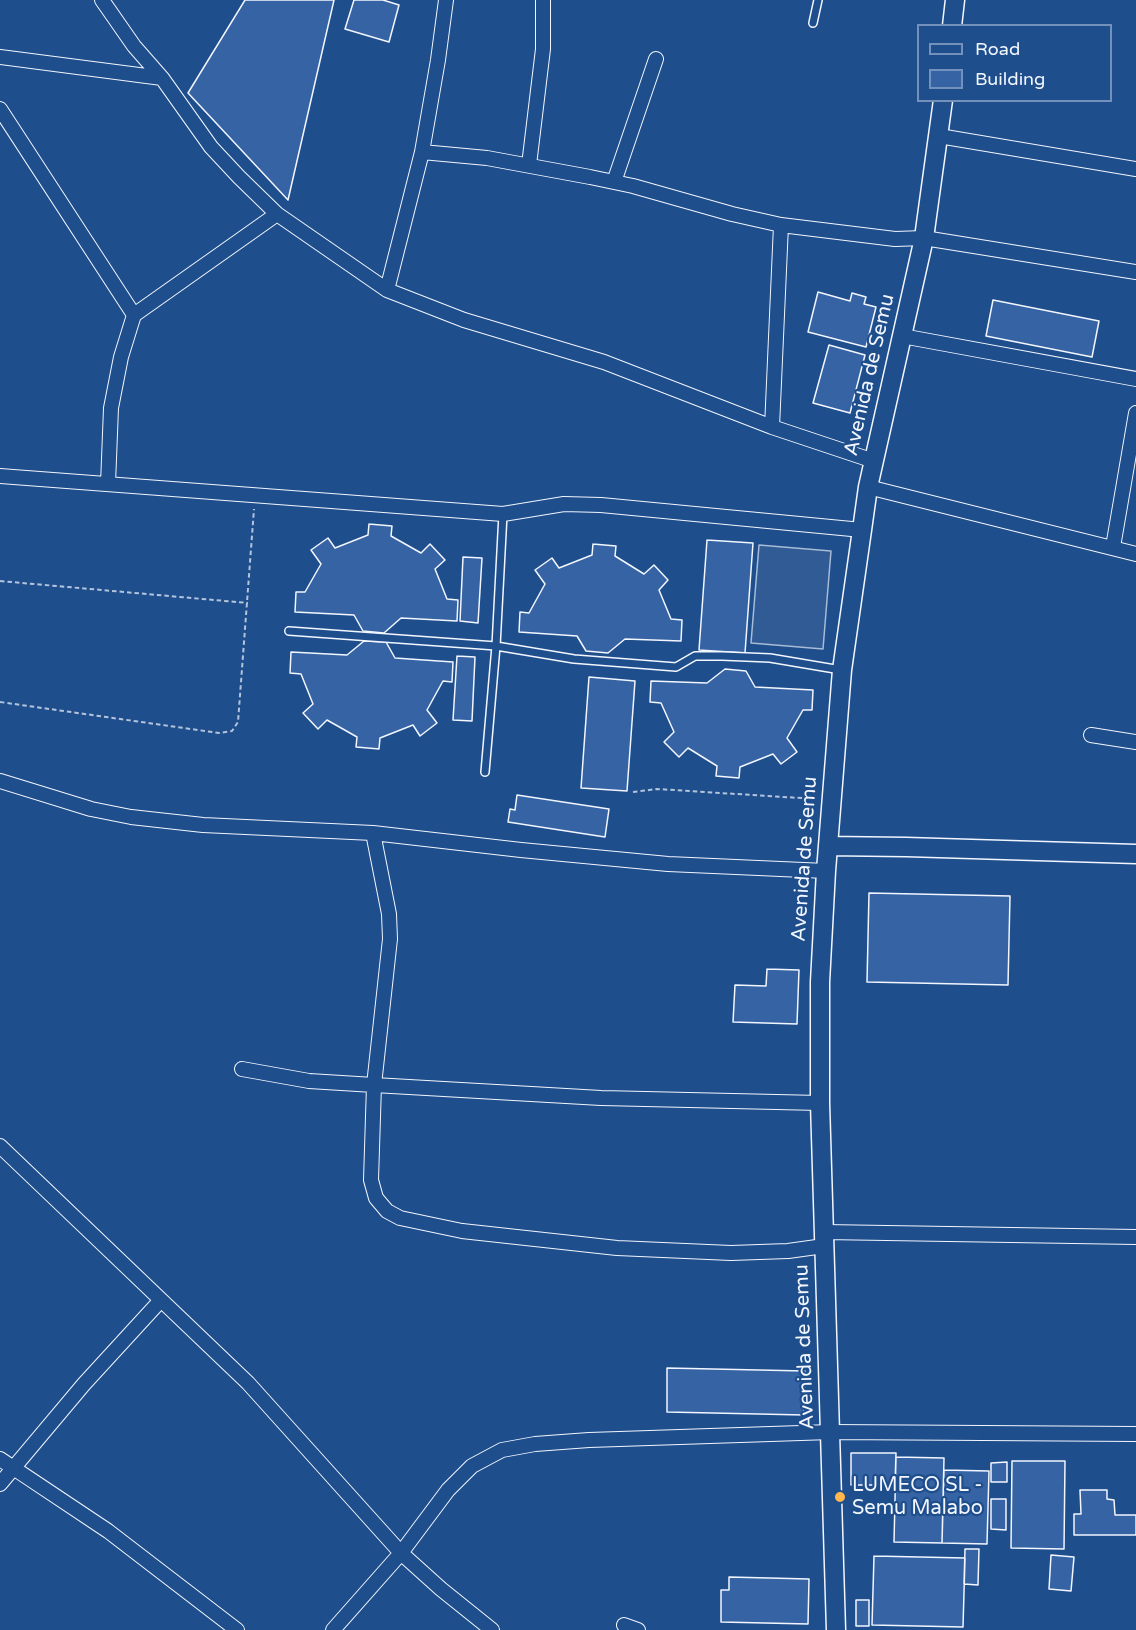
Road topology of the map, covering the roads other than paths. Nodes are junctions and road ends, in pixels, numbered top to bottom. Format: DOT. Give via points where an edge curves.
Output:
graph roads {
  1 [pos="446,0"];
  2 [pos="543,0"];
  3 [pos="818,0"];
  4 [pos="955,0"];
  5 [pos="103,1"];
  6 [pos="813,23"];
  7 [pos="952,24"];
  8 [pos="0,57"];
  9 [pos="656,59"];
  10 [pos="162,78"];
  11 [pos="943,102"];
  12 [pos="0,109"];
  13 [pos="939,136"];
  14 [pos="422,152"];
  15 [pos="529,165"];
  16 [pos="1136,169"];
  17 [pos="614,182"];
  18 [pos="277,214"];
  19 [pos="781,225"];
  20 [pos="924,238"];
  21 [pos="1136,272"];
  22 [pos="387,290"];
  23 [pos="134,315"];
  24 [pos="902,336"];
  25 [pos="1136,379"];
  26 [pos="1136,412"];
  27 [pos="772,427"];
  28 [pos="874,461"];
  29 [pos="0,476"];
  30 [pos="108,484"];
  31 [pos="868,487"];
  32 [pos="503,514"];
  33 [pos="861,530"];
  34 [pos="1113,548"];
  35 [pos="1136,554"];
  36 [pos="289,631"];
  37 [pos="496,646"];
  38 [pos="842,670"];
  39 [pos="1091,735"];
  40 [pos="1136,742"];
  41 [pos="485,772"];
  42 [pos="0,781"];
  43 [pos="374,833"];
  44 [pos="828,846"];
  45 [pos="1136,854"];
  46 [pos="826,871"];
  47 [pos="242,1069"];
  48 [pos="374,1085"];
  49 [pos="820,1103"];
  50 [pos="0,1146"];
  51 [pos="1136,1237"];
  52 [pos="824,1239"];
  53 [pos="161,1299"];
  54 [pos="831,1432"];
  55 [pos="1136,1434"];
  56 [pos="0,1459"];
  57 [pos="14,1468"];
  58 [pos="0,1484"];
  59 [pos="402,1553"];
  60 [pos="624,1625"];
  61 [pos="237,1630"];
  62 [pos="333,1630"];
  63 [pos="492,1630"];
  64 [pos="638,1630"];
  65 [pos="836,1630"];
  1 -- 14 [label="street"];
  2 -- 15 [label="street" via="543,49"];
  3 -- 6 [label="lane"];
  4 -- 7 [label="main road"];
  5 -- 10 [label="street"];
  8 -- 10 [label="street"];
  9 -- 17 [label="street"];
  10 -- 18 [label="street" via="211,147"];
  11 -- 13 [label="main road, Avenida de Semu"];
  12 -- 23 [label="street"];
  13 -- 16 [label="street"];
  13 -- 20 [label="main road, Avenida de Semu"];
  14 -- 15 [label="street"];
  14 -- 22 [label="street"];
  15 -- 17 [label="street"];
  17 -- 19 [label="street"];
  18 -- 22 [label="street"];
  18 -- 23 [label="street"];
  19 -- 20 [label="street" via="895,239"];
  19 -- 27 [label="street"];
  20 -- 21 [label="street"];
  20 -- 24 [label="main road, Avenida de Semu"];
  22 -- 27 [label="street" via="464,320 604,362"];
  23 -- 30 [label="street" via="111,408"];
  24 -- 25 [label="street"];
  24 -- 28 [label="main road, Avenida de Semu"];
  26 -- 34 [label="street"];
  27 -- 28 [label="street"];
  28 -- 31 [label="main road, Avenida de Semu"];
  29 -- 30 [label="street"];
  30 -- 32 [label="street"];
  31 -- 33 [label="main road, Avenida de Semu"];
  31 -- 34 [label="street"];
  32 -- 33 [label="street" via="564,504 601,505"];
  32 -- 37 [label="lane"];
  33 -- 38 [label="main road, Avenida de Semu"];
  34 -- 35 [label="street"];
  36 -- 37 [label="lane"];
  37 -- 38 [label="lane" via="574,659 676,667 695,656 723,656 770,658"];
  37 -- 41 [label="lane"];
  38 -- 44 [label="main road, Avenida de Semu"];
  39 -- 40 [label="street"];
  42 -- 43 [label="street" via="131,817 203,825"];
  43 -- 46 [label="street" via="668,864"];
  43 -- 48 [label="street" via="390,939"];
  44 -- 45 [label="main road"];
  44 -- 46 [label="main road, Avenida de Semu"];
  46 -- 49 [label="main road, Avenida de Semu" via="820,982"];
  47 -- 48 [label="street" via="309,1081"];
  48 -- 49 [label="street" via="601,1098"];
  48 -- 52 [label="street" via="371,1180 376,1198 399,1218 462,1231 617,1248 788,1251"];
  49 -- 52 [label="main road, Avenida de Semu"];
  50 -- 53 [label="street"];
  51 -- 52 [label="street"];
  52 -- 54 [label="main road, Avenida de Semu"];
  53 -- 57 [label="street"];
  53 -- 59 [label="street" via="248,1383"];
  54 -- 55 [label="street"];
  54 -- 59 [label="street" via="589,1440 502,1450 471,1466 448,1490"];
  54 -- 65 [label="main road, Avenida de Semu"];
  56 -- 57 [label="street"];
  57 -- 58 [label="street"];
  57 -- 61 [label="street" via="108,1531"];
  59 -- 62 [label="street"];
  59 -- 63 [label="street"];
  60 -- 64 [label="street"];
}
